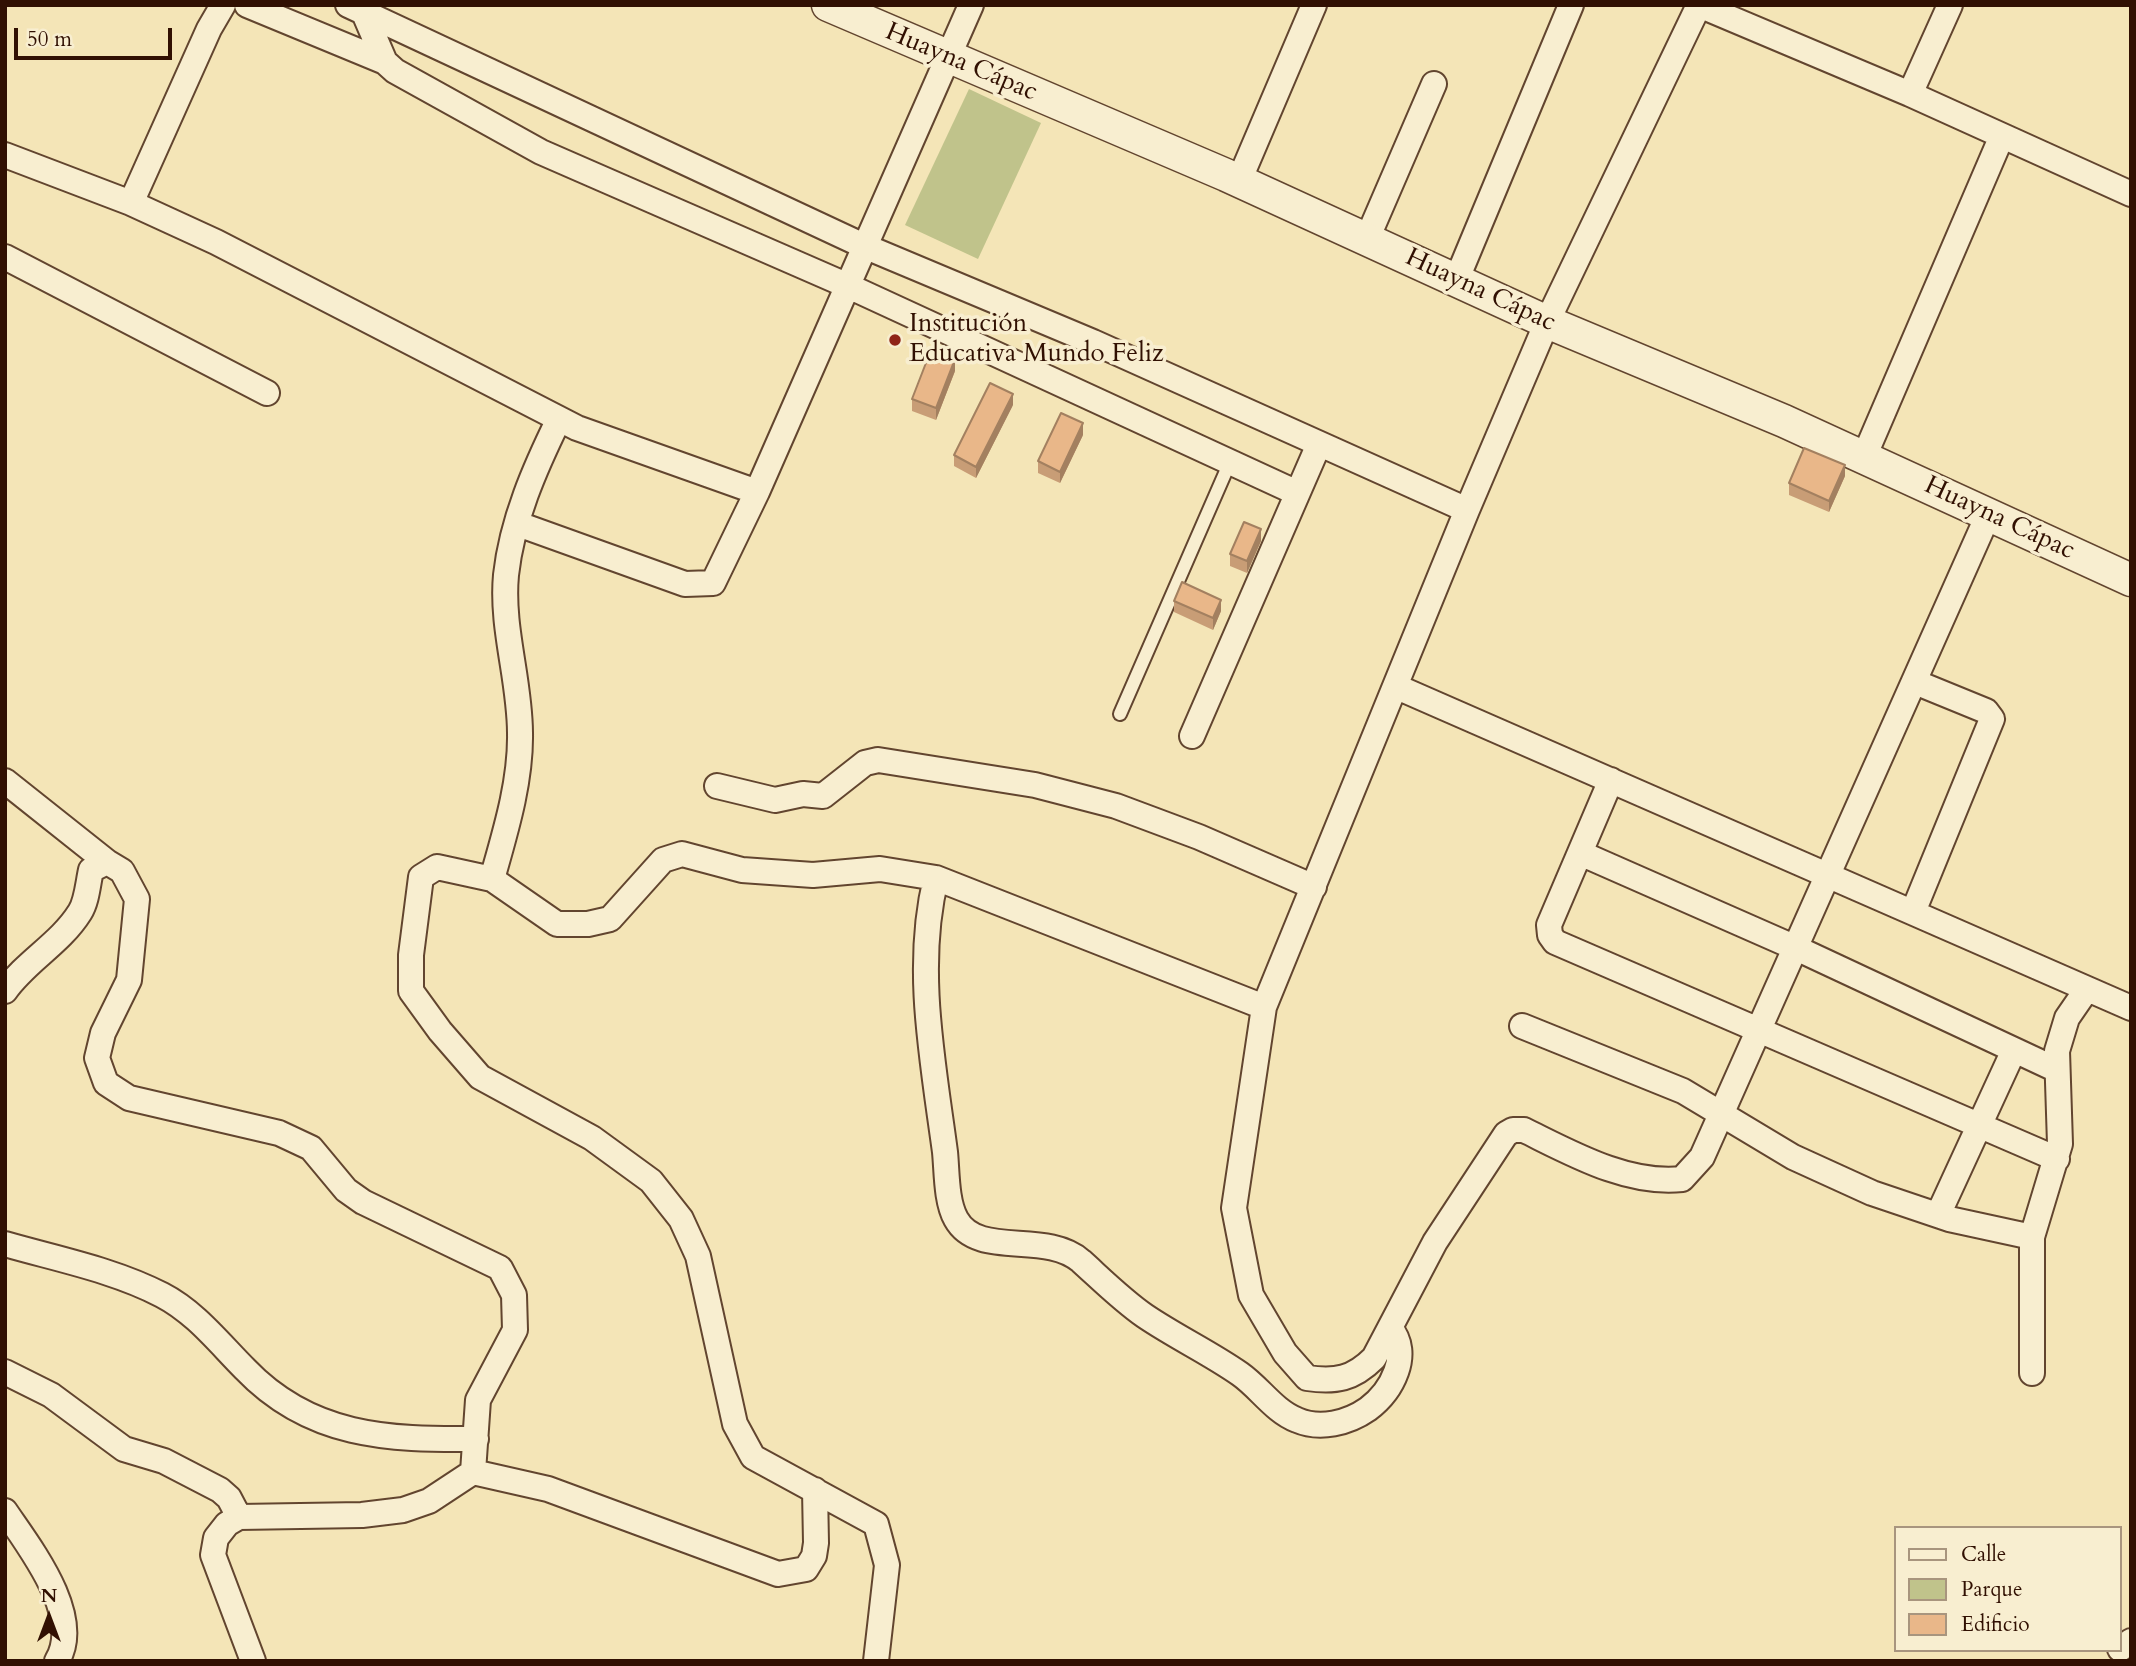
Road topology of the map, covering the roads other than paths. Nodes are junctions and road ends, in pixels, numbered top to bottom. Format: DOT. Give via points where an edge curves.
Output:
graph roads {
  1 [pos="223,5"];
  2 [pos="247,5"];
  3 [pos="828,5"];
  4 [pos="971,5"];
  5 [pos="1314,5"];
  6 [pos="1571,5"];
  7 [pos="1699,5"];
  8 [pos="1950,5"];
  9 [pos="356,9"];
  10 [pos="947,58"];
  11 [pos="385,62"];
  12 [pos="1434,85"];
  13 [pos="1910,94"];
  14 [pos="2001,138"];
  15 [pos="5,155"];
  16 [pos="1239,181"];
  17 [pos="2131,194"];
  18 [pos="131,203"];
  19 [pos="1367,239"];
  20 [pos="864,246"];
  21 [pos="5,257"];
  22 [pos="1456,281"];
  23 [pos="846,285"];
  24 [pos="1547,323"];
  25 [pos="267,393"];
  26 [pos="559,419"];
  27 [pos="1319,444"];
  28 [pos="1864,457"];
  29 [pos="1230,462"];
  30 [pos="757,492"];
  31 [pos="1296,492"];
  32 [pos="1467,510"];
  33 [pos="1989,513"];
  34 [pos="518,524"];
  35 [pos="2131,580"];
  36 [pos="1914,682"];
  37 [pos="1397,687"];
  38 [pos="1120,714"];
  39 [pos="1192,736"];
  40 [pos="1611,780"];
  41 [pos="5,781"];
  42 [pos="717,786"];
  43 [pos="1580,853"];
  44 [pos="107,862"];
  45 [pos="1829,875"];
  46 [pos="936,878"];
  47 [pos="492,879"];
  48 [pos="1314,887"];
  49 [pos="1913,912"];
  50 [pos="1796,948"];
  51 [pos="2087,989"];
  52 [pos="5,991"];
  53 [pos="1264,1007"];
  54 [pos="2131,1008"];
  55 [pos="1522,1026"];
  56 [pos="1759,1029"];
  57 [pos="2014,1050"];
  58 [pos="2055,1069"];
  59 [pos="1722,1112"];
  60 [pos="1980,1125"];
  61 [pos="2057,1159"];
  62 [pos="1938,1215"];
  63 [pos="2032,1237"];
  64 [pos="5,1244"];
  65 [pos="1390,1328"];
  66 [pos="5,1372"];
  67 [pos="2032,1373"];
  68 [pos="476,1439"];
  69 [pos="473,1472"];
  70 [pos="815,1490"];
  71 [pos="5,1511"];
  72 [pos="239,1517"];
  73 [pos="57,1661"];
  74 [pos="253,1661"];
  75 [pos="876,1661"];
  1 -- 18 [label="street"];
  2 -- 11 [label="street"];
  3 -- 10 [label="street, Huayna Cápac"];
  4 -- 10 [label="street"];
  5 -- 16 [label="street"];
  6 -- 22 [label="street"];
  7 -- 13 [label="street"];
  7 -- 24 [label="street"];
  8 -- 13 [label="street"];
  9 -- 11 [label="street"];
  9 -- 20 [label="street"];
  10 -- 16 [label="street, Huayna Cápac"];
  10 -- 20 [label="street"];
  11 -- 23 [label="street" via="541,152"];
  12 -- 19 [label="street"];
  13 -- 14 [label="street"];
  14 -- 17 [label="street"];
  14 -- 28 [label="street"];
  15 -- 18 [label="street"];
  16 -- 19 [label="street, Huayna Cápac"];
  18 -- 26 [label="street"];
  19 -- 22 [label="street, Huayna Cápac"];
  20 -- 23 [label="street"];
  20 -- 27 [label="street"];
  21 -- 25 [label="street"];
  22 -- 24 [label="street, Huayna Cápac"];
  23 -- 29 [label="street"];
  23 -- 30 [label="street"];
  24 -- 28 [label="street, Huayna Cápac"];
  24 -- 32 [label="street"];
  26 -- 30 [label="street"];
  26 -- 34 [label="street" via="533,474"];
  27 -- 31 [label="street"];
  27 -- 32 [label="street"];
  28 -- 33 [label="street, Huayna Cápac"];
  29 -- 31 [label="street"];
  29 -- 38 [label="lane"];
  30 -- 34 [label="street" via="713,583 701,585 685,584"];
  31 -- 39 [label="street"];
  32 -- 37 [label="street"];
  33 -- 35 [label="street, Huayna Cápac"];
  33 -- 36 [label="street"];
  34 -- 47 [label="street" via="505,594 520,734 513,791"];
  36 -- 45 [label="street"];
  36 -- 49 [label="street" via="1986,711 1992,719"];
  37 -- 40 [label="street"];
  37 -- 48 [label="street"];
  40 -- 43 [label="street"];
  40 -- 45 [label="street"];
  41 -- 44 [label="street"];
  42 -- 48 [label="street" via="775,800 803,794 823,796 865,763 878,760 953,771 1035,785 1116,806 1199,836"];
  43 -- 50 [label="street"];
  43 -- 56 [label="street" via="1549,925 1555,942"];
  44 -- 52 [label="street" via="91,870 82,910"];
  44 -- 68 [label="street" via="122,872 137,899 129,980 103,1032 97,1058 106,1083 129,1098 279,1133 311,1148 346,1190 363,1202 500,1268 514,1295 515,1330 478,1400"];
  45 -- 49 [label="street"];
  45 -- 50 [label="street"];
  46 -- 47 [label="street" via="880,869 813,875 742,870 682,854 663,860 610,919 588,924 557,923"];
  46 -- 53 [label="street"];
  46 -- 65 [label="street" via="925,970 953,1213 962,1228 979,1239 1063,1249 1143,1315 1242,1376 1265,1399 1308,1424 1347,1420 1382,1395 1400,1359 1400,1344"];
  47 -- 70 [label="street" via="437,867 421,877 411,991 480,1077 592,1138 651,1181 681,1219 698,1256 734,1424 754,1457"];
  48 -- 53 [label="street"];
  49 -- 51 [label="street"];
  50 -- 56 [label="street"];
  50 -- 57 [label="street"];
  51 -- 54 [label="street"];
  51 -- 58 [label="street" via="2060,1034"];
  53 -- 65 [label="street" via="1234,1208 1251,1295 1307,1378 1342,1380 1360,1371 1374,1358"];
  55 -- 59 [label="street" via="1683,1091"];
  56 -- 59 [label="street"];
  56 -- 60 [label="street"];
  57 -- 58 [label="street"];
  57 -- 60 [label="street"];
  58 -- 61 [label="street" via="2061,1128"];
  59 -- 62 [label="street" via="1832,1176"];
  59 -- 65 [label="street" via="1702,1157 1682,1179 1643,1178 1580,1158 1524,1130 1506,1134 1435,1242"];
  60 -- 61 [label="street"];
  60 -- 62 [label="street"];
  61 -- 63 [label="street"];
  62 -- 63 [label="street"];
  63 -- 67 [label="street"];
  64 -- 68 [label="street" via="108,1273 163,1295 198,1321 264,1387 322,1423 369,1436"];
  66 -- 72 [label="street" via="51,1395 124,1449 164,1461 220,1490"];
  68 -- 69 [label="street"];
  69 -- 70 [label="street" via="548,1489 778,1574 806,1569 814,1556"];
  69 -- 72 [label="street" via="429,1501 403,1510"];
  70 -- 75 [label="street" via="876,1524 887,1565"];
  71 -- 73 [label="street" via="51,1582 65,1629"];
  72 -- 74 [label="street" via="221,1530 213,1555"];
}
